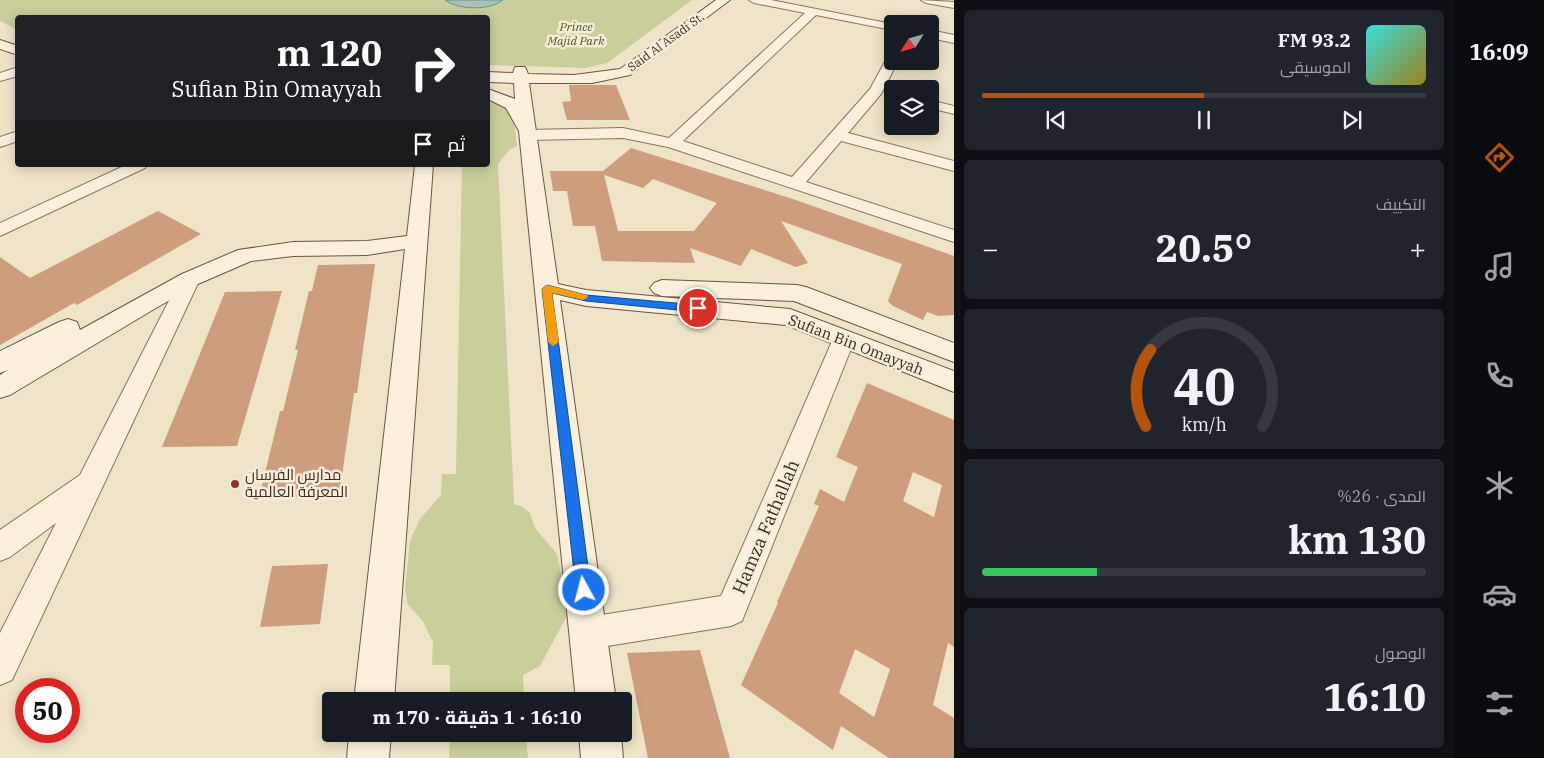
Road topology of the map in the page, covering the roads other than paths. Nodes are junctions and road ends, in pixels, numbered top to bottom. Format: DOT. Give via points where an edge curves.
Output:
graph roads {
  1 [pos="704,0"];
  2 [pos="724,0"];
  3 [pos="754,0"];
  4 [pos="929,0"];
  5 [pos="954,5"];
  6 [pos="814,11"];
  7 [pos="884,25"];
  8 [pos="0,30"];
  9 [pos="939,36"];
  10 [pos="15,37"];
  11 [pos="954,39"];
  12 [pos="0,44"];
  13 [pos="15,51"];
  14 [pos="490,68"];
  15 [pos="887,70"];
  16 [pos="15,72"];
  17 [pos="520,74"];
  18 [pos="0,77"];
  19 [pos="490,77"];
  20 [pos="876,91"];
  21 [pos="884,93"];
  22 [pos="490,95"];
  23 [pos="939,106"];
  24 [pos="954,110"];
  25 [pos="528,135"];
  26 [pos="837,135"];
  27 [pos="15,136"];
  28 [pos="0,142"];
  29 [pos="672,143"];
  30 [pos="954,166"];
  31 [pos="135,167"];
  32 [pos="424,167"];
  33 [pos="795,184"];
  34 [pos="0,230"];
  35 [pos="954,236"];
  36 [pos="416,242"];
  37 [pos="190,279"];
  38 [pos="547,289"];
  39 [pos="844,339"];
  40 [pos="954,354"];
  41 [pos="0,364"];
  42 [pos="954,382"];
  43 [pos="0,388"];
  44 [pos="89,483"];
  45 [pos="0,547"];
  46 [pos="589,633"];
  47 [pos="0,668"];
  48 [pos="375,692"];
  49 [pos="595,692"];
  50 [pos="369,742"];
  51 [pos="601,742"];
  52 [pos="368,758"];
  53 [pos="602,758"];
  1 -- 17 [label="street, Said Al Asadi St." via="612,65 590,72"];
  2 -- 17 [label="street, Said Al Asadi St." via="625,72 606,78"];
  3 -- 6 [label="street"];
  4 -- 5 [label="street"];
  6 -- 7 [label="street"];
  6 -- 29 [label="street"];
  8 -- 10 [label="street"];
  9 -- 11 [label="street"];
  12 -- 13 [label="street"];
  14 -- 17 [label="street"];
  15 -- 20 [label="street"];
  16 -- 18 [label="street"];
  17 -- 19 [label="street"];
  17 -- 25 [label="street"];
  20 -- 21 [label="street"];
  20 -- 26 [label="street"];
  22 -- 25 [label="street" via="514,104"];
  23 -- 24 [label="street"];
  25 -- 29 [label="street" via="623,133"];
  25 -- 38 [label="street"];
  26 -- 30 [label="street"];
  26 -- 33 [label="street"];
  27 -- 28 [label="street"];
  29 -- 33 [label="street"];
  31 -- 34 [label="street"];
  32 -- 36 [label="street"];
  33 -- 35 [label="street"];
  36 -- 37 [label="street" via="246,255"];
  36 -- 41 [label="street" via="370,234 326,235 272,238 237,247 197,260"];
  36 -- 48 [label="street"];
  37 -- 43 [label="street"];
  37 -- 44 [label="street"];
  38 -- 39 [label="street, Sufian Bin Omayyah" via="586,298 790,317"];
  38 -- 40 [label="street, Sufian Bin Omayyah" via="587,285 797,293"];
  38 -- 46 [label="street"];
  39 -- 42 [label="street, Sufian Bin Omayyah"];
  39 -- 46 [label="street, Hamza Fathallah" via="731,610"];
  44 -- 45 [label="street"];
  44 -- 47 [label="street"];
  46 -- 49 [label="street"];
  50 -- 52 [label="street"];
  51 -- 53 [label="street"];
}
